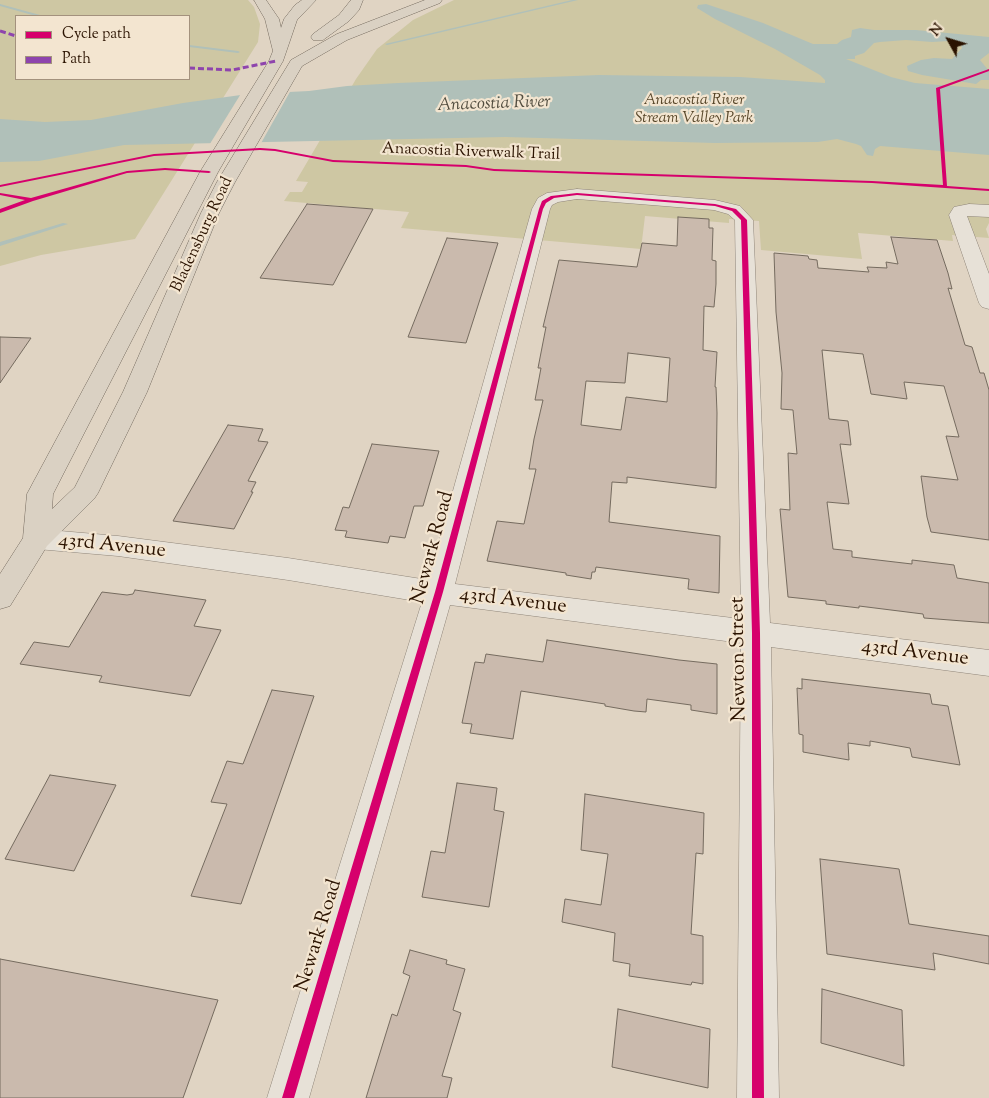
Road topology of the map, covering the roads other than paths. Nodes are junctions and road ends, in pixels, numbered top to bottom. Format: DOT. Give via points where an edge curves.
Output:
graph roads {
  1 [pos="260,0"];
  2 [pos="310,0"];
  3 [pos="357,0"];
  4 [pos="436,0"];
  5 [pos="280,52"];
  6 [pos="292,68"];
  7 [pos="989,211"];
  8 [pos="744,220"];
  9 [pos="989,303"];
  10 [pos="37,539"];
  11 [pos="439,592"];
  12 [pos="0,598"];
  13 [pos="756,633"];
  14 [pos="989,663"];
  15 [pos="288,1098"];
  16 [pos="758,1098"];
  1 -- 5 [label="main road" via="272,19"];
  2 -- 5 [label="main road, Bladensburg Road" via="291,19"];
  3 -- 6 [label="main road, Bladensburg Road" via="350,12 312,43"];
  4 -- 6 [label="main road" via="342,37"];
  5 -- 10 [label="main road, Bladensburg Road" via="209,172 40,494"];
  6 -- 10 [label="main road, Bladensburg Road" via="226,182 199,237 122,422 85,493"];
  7 -- 9 [label="street" via="969,210 958,214"];
  8 -- 11 [label="street, Newark Road" via="734,210 715,205 577,194 553,197 544,202"];
  8 -- 13 [label="street, Newton Street"];
  10 -- 11 [label="street, 43rd Avenue" via="118,546"];
  10 -- 12 [label="main road, Bladensburg Road"];
  11 -- 13 [label="street, 43rd Avenue"];
  11 -- 15 [label="street, Newark Road"];
  13 -- 14 [label="street, 43rd Avenue"];
  13 -- 16 [label="street, Newton Street"];
}
